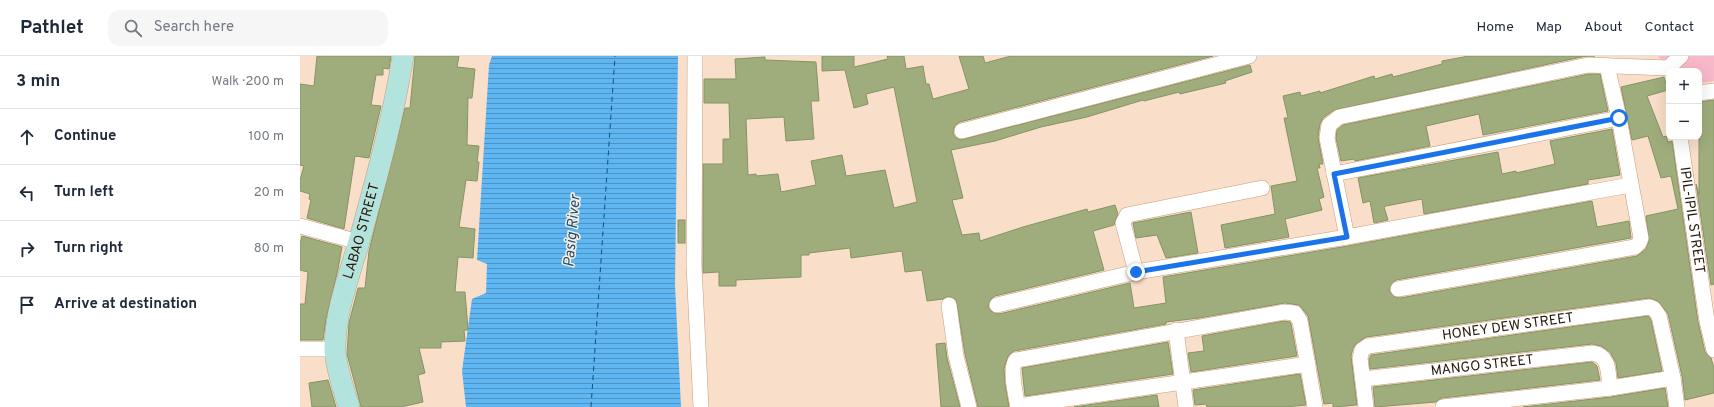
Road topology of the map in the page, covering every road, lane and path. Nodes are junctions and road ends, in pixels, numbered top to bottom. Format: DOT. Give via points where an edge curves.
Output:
graph roads {
  1 [pos="403,56"];
  2 [pos="694,56"];
  3 [pos="1249,56"];
  4 [pos="1681,56"];
  5 [pos="1607,66"];
  6 [pos="1671,68"];
  7 [pos="1666,70"];
  8 [pos="1714,91"];
  9 [pos="1702,93"];
  10 [pos="1619,118"];
  11 [pos="962,131"];
  12 [pos="1680,140"];
  13 [pos="1334,174"];
  14 [pos="1630,185"];
  15 [pos="1262,188"];
  16 [pos="300,226"];
  17 [pos="1347,237"];
  18 [pos="359,242"];
  19 [pos="1136,272"];
  20 [pos="1398,289"];
  21 [pos="949,305"];
  22 [pos="997,305"];
  23 [pos="1710,320"];
  24 [pos="1176,330"];
  25 [pos="300,349"];
  26 [pos="335,349"];
  27 [pos="1714,350"];
  28 [pos="1308,364"];
  29 [pos="1673,378"];
  30 [pos="1363,379"];
  31 [pos="1183,382"];
  32 [pos="1610,388"];
  33 [pos="1085,402"];
  34 [pos="349,407"];
  35 [pos="701,407"];
  36 [pos="969,407"];
  37 [pos="1018,407"];
  38 [pos="1186,407"];
  39 [pos="1315,407"];
  40 [pos="1366,407"];
  41 [pos="1443,407"];
  42 [pos="1677,407"];
  1 -- 18 [label="main road, LABAO STREET" via="396,103"];
  2 -- 35 [label="street" via="694,266"];
  3 -- 11 [label="street"];
  4 -- 6 [label="street"];
  5 -- 7 [label="street"];
  5 -- 10 [label="street"];
  5 -- 13 [label="street" via="1588,65 1339,117 1329,125 1327,138"];
  8 -- 9 [label="street"];
  10 -- 13 [label="street"];
  10 -- 14 [label="street"];
  12 -- 23 [label="street, IPIL-IPIL STREET"];
  13 -- 17 [label="street"];
  14 -- 17 [label="street"];
  14 -- 20 [label="street" via="1641,238 1635,247"];
  15 -- 19 [label="street" via="1127,216 1123,223"];
  16 -- 18 [label="street"];
  17 -- 19 [label="street"];
  18 -- 26 [label="main road, LABAO STREET" via="341,302"];
  19 -- 22 [label="street"];
  21 -- 36 [label="street" via="956,356"];
  23 -- 27 [label="street, IPIL-IPIL STREET"];
  24 -- 28 [label="street" via="1284,312 1295,313 1300,321"];
  24 -- 31 [label="street"];
  24 -- 37 [label="street" via="1016,360 1012,370"];
  25 -- 26 [label="street"];
  26 -- 34 [label="main road, LABAO STREET"];
  28 -- 31 [label="street"];
  28 -- 39 [label="street"];
  29 -- 30 [label="street, HONEY DEW STREET" via="1659,316 1654,309 1646,307 1368,346 1362,350 1360,358"];
  29 -- 32 [label="street"];
  29 -- 42 [label="street"];
  30 -- 32 [label="street, MANGO STREET" via="1593,353 1601,354 1606,360"];
  30 -- 40 [label="street"];
  31 -- 33 [label="street"];
  31 -- 38 [label="street"];
  32 -- 41 [label="street"];
  33 -- 37 [label="street"];
}
